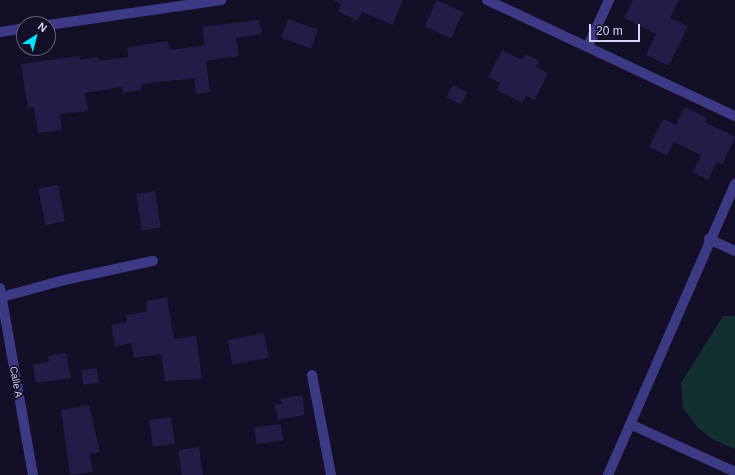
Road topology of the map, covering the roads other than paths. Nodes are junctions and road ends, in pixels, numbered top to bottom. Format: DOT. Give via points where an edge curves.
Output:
graph roads {
  1 [pos="221,0"];
  2 [pos="487,0"];
  3 [pos="610,0"];
  4 [pos="56,24"];
  5 [pos="16,29"];
  6 [pos="0,32"];
  7 [pos="588,46"];
  8 [pos="735,116"];
  9 [pos="735,184"];
  10 [pos="709,239"];
  11 [pos="735,251"];
  12 [pos="153,262"];
  13 [pos="1,293"];
  14 [pos="312,375"];
  15 [pos="632,424"];
  16 [pos="735,472"];
  17 [pos="33,475"];
  18 [pos="331,475"];
  19 [pos="608,475"];
  1 -- 4 [label="street"];
  2 -- 7 [label="street"];
  3 -- 7 [label="street"];
  5 -- 6 [label="street"];
  7 -- 8 [label="street"];
  9 -- 10 [label="street"];
  10 -- 11 [label="street"];
  10 -- 15 [label="street"];
  12 -- 13 [label="street"];
  13 -- 17 [label="street, Calle A"];
  14 -- 18 [label="street"];
  15 -- 16 [label="street"];
  15 -- 19 [label="street"];
}
